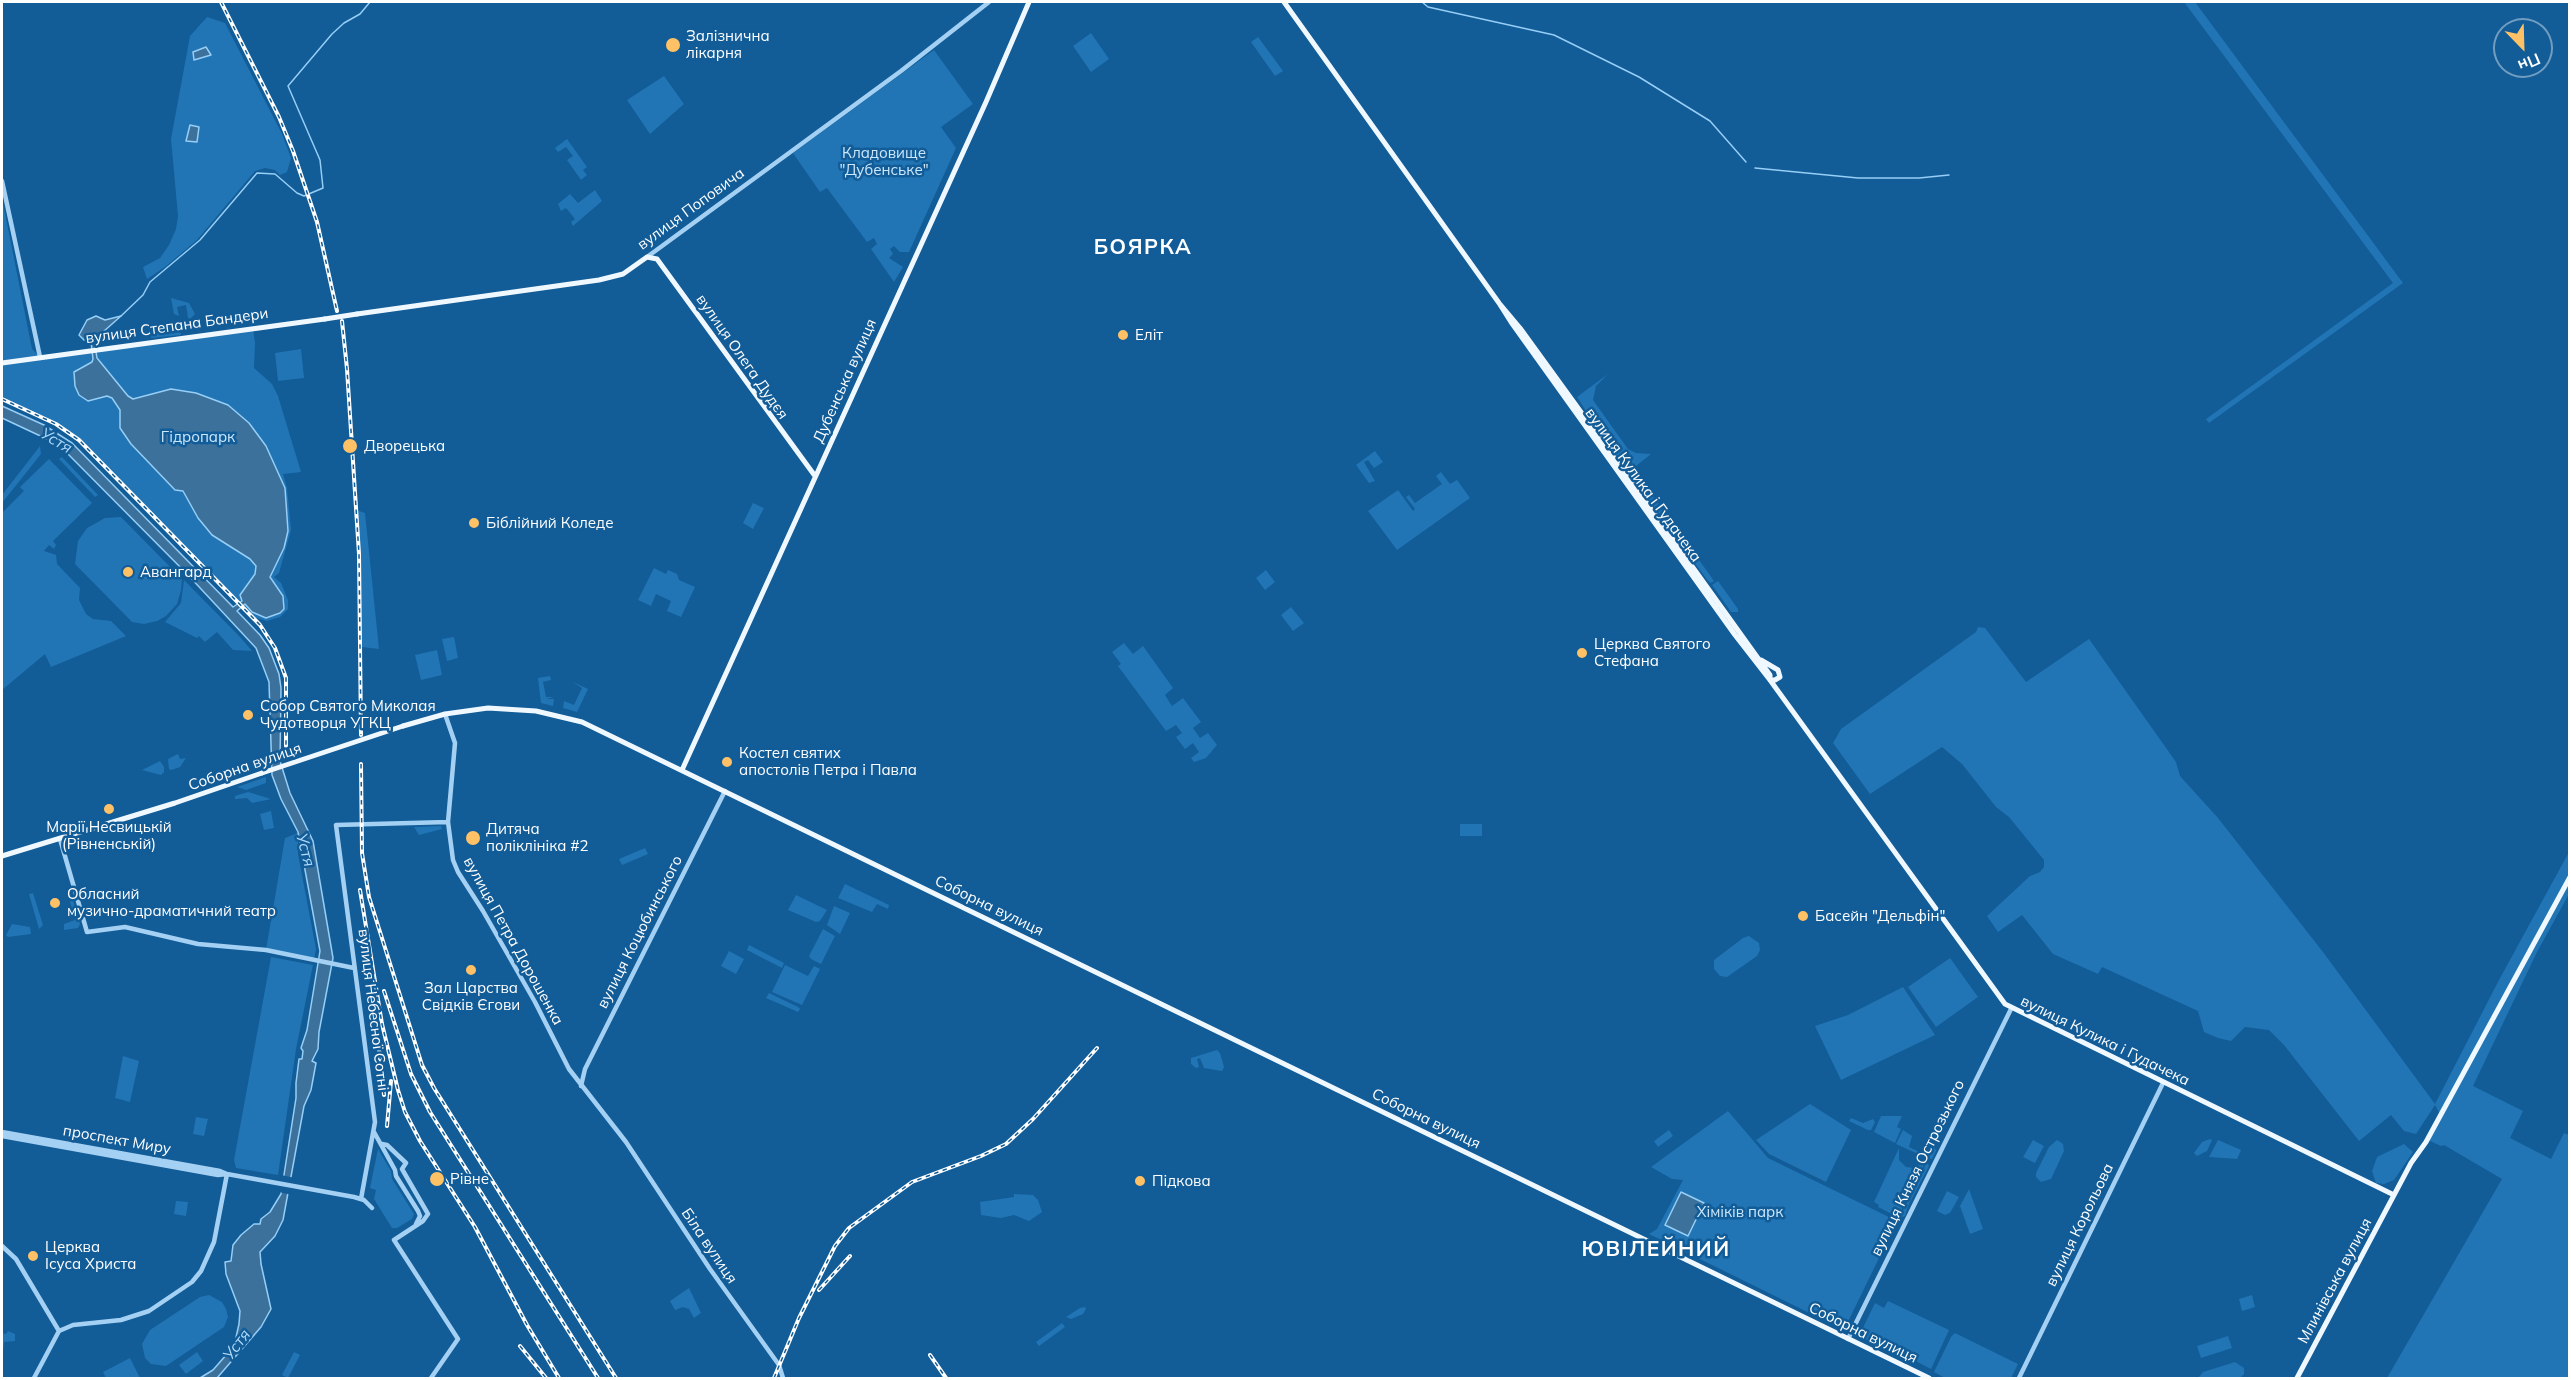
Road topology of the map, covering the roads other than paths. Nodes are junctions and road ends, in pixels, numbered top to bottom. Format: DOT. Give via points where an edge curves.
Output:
graph roads {
  1 [pos="989,2"];
  2 [pos="1029,2"];
  3 [pos="1284,2"];
  4 [pos="2,181"];
  5 [pos="647,257"];
  6 [pos="1499,303"];
  7 [pos="357,314"];
  8 [pos="40,357"];
  9 [pos="2,363"];
  10 [pos="815,476"];
  11 [pos="1758,658"];
  12 [pos="1770,680"];
  13 [pos="445,714"];
  14 [pos="682,770"];
  15 [pos="725,791"];
  16 [pos="448,822"];
  17 [pos="60,839"];
  18 [pos="2,856"];
  19 [pos="2570,878"];
  20 [pos="354,968"];
  21 [pos="2011,1009"];
  22 [pos="569,1069"];
  23 [pos="585,1069"];
  24 [pos="2163,1083"];
  25 [pos="581,1086"];
  26 [pos="614,1127"];
  27 [pos="374,1132"];
  28 [pos="2,1134"];
  29 [pos="382,1144"];
  30 [pos="227,1174"];
  31 [pos="2394,1195"];
  32 [pos="361,1199"];
  33 [pos="372,1208"];
  34 [pos="415,1226"];
  35 [pos="2,1246"];
  36 [pos="59,1331"];
  37 [pos="1848,1338"];
  38 [pos="34,1378"];
  39 [pos="431,1378"];
  40 [pos="783,1378"];
  41 [pos="1929,1378"];
  42 [pos="2019,1378"];
  43 [pos="2297,1378"];
  1 -- 5 [label="street, вулиця Поповича"];
  2 -- 10 [label="main road, Дубенська вулиця"];
  3 -- 6 [label="main road, вулиця Кулика і Гудачека"];
  4 -- 8 [label="street"];
  5 -- 7 [label="main road, вулиця Поповича" via="614,277"];
  5 -- 10 [label="main road, вулиця Олега Дудєя" via="661,263"];
  6 -- 11 [label="main road, вулиця Кулика і Гудачека"];
  6 -- 12 [label="main road, вулиця Кулика і Гудачека"];
  7 -- 8 [label="main road, вулиця Степана Бандери, bridge"];
  8 -- 9 [label="main road, вулиця Степана Бандери"];
  10 -- 14 [label="main road, Дубенська вулиця"];
  11 -- 12 [label="main road, вулиця Кулика і Гудачека"];
  11 -- 12 [label="main road" via="1778,670 1780,677"];
  12 -- 21 [label="main road, вулиця Кулика і Гудачека"];
  13 -- 14 [label="main road, Соборна вулиця" via="501,708 560,715"];
  13 -- 16 [label="street, вулиця Петра Дорошенка" via="455,750"];
  13 -- 17 [label="main road, Соборна вулиця, bridge"];
  14 -- 15 [label="main road, Соборна вулиця"];
  15 -- 23 [label="street, вулиця Коцюбинського"];
  15 -- 37 [label="main road, Соборна вулиця"];
  16 -- 20 [label="street, вулиця Небесної Сотні" via="336,825"];
  16 -- 22 [label="street, вулиця Петра Дорошенка" via="455,866 535,1002"];
  17 -- 18 [label="main road, Соборна вулиця"];
  17 -- 20 [label="street" via="87,932 125,927 198,944 266,950"];
  19 -- 31 [label="main road, Млинівська вулиця"];
  20 -- 27 [label="street, вулиця Небесної Сотні" via="372,1089"];
  21 -- 24 [label="main road, вулиця Кулика і Гудачека"];
  21 -- 37 [label="street, вулиця Князя Острозького"];
  22 -- 23 [label="street"];
  22 -- 25 [label="street, вулиця Петра Дорошенка"];
  23 -- 25 [label="street, вулиця Коцюбинського"];
  24 -- 31 [label="main road, вулиця Кулика і Гудачека"];
  24 -- 42 [label="street, вулиця Корольова"];
  25 -- 26 [label="street, вулиця Петра Дорошенка"];
  26 -- 40 [label="street, Біла вулиця" via="779,1365"];
  27 -- 29 [label="street"];
  27 -- 32 [label="street, вулиця Небесної Сотні"];
  28 -- 30 [label="street, проспект Миру"];
  29 -- 34 [label="street" via="418,1211"];
  29 -- 34 [label="street" via="402,1157 406,1163 402,1169 427,1210 427,1218"];
  30 -- 32 [label="street, проспект Миру"];
  30 -- 36 [label="street" via="214,1242 192,1281 149,1311"];
  31 -- 43 [label="main road, Млинівська вулиця"];
  32 -- 33 [label="street"];
  34 -- 39 [label="street" via="394,1240 458,1339"];
  35 -- 36 [label="street" via="20,1265"];
  36 -- 38 [label="street"];
  37 -- 41 [label="main road, Соборна вулиця"];
}
